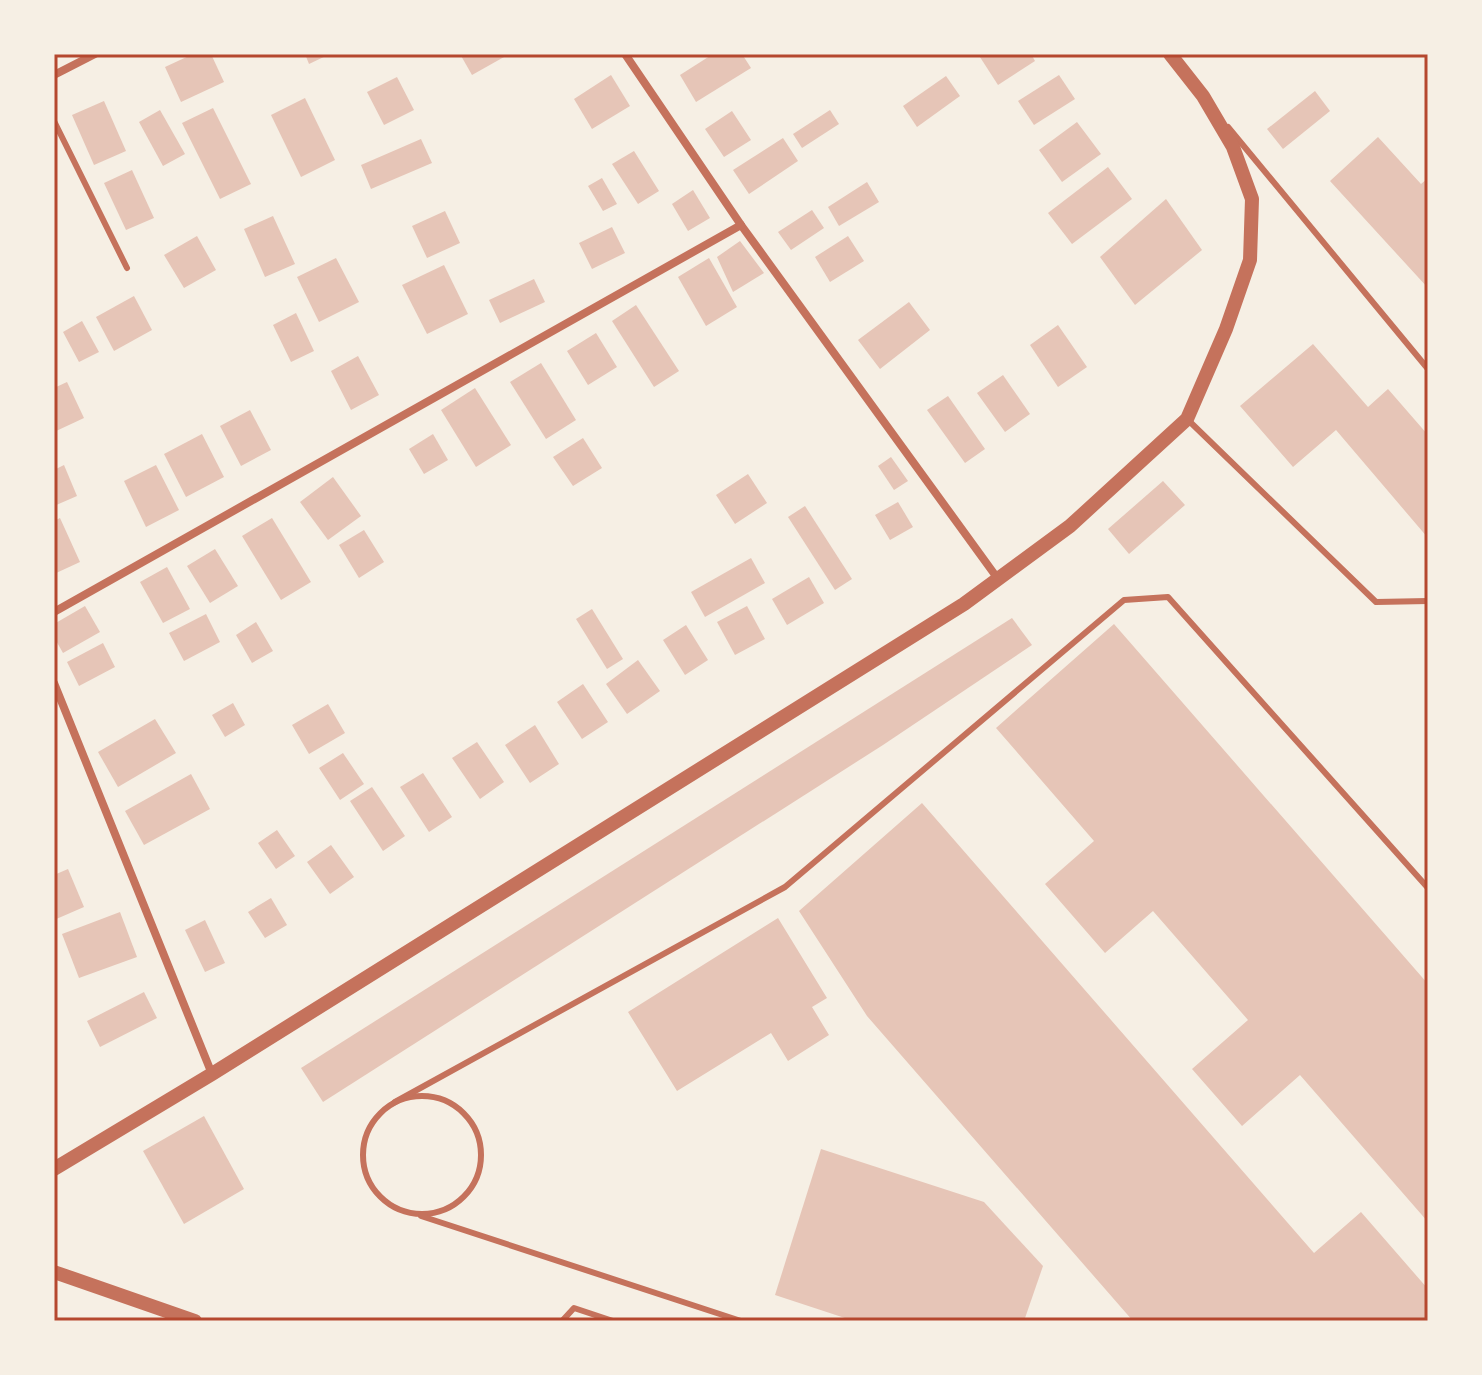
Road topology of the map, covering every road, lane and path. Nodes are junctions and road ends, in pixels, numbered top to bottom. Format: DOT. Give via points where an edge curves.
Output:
graph roads {
  1 [pos="95,54"];
  2 [pos="625,54"];
  3 [pos="1170,54"];
  4 [pos="54,75"];
  5 [pos="1203,96"];
  6 [pos="54,121"];
  7 [pos="741,225"];
  8 [pos="127,268"];
  9 [pos="1428,369"];
  10 [pos="1187,419"];
  11 [pos="998,579"];
  12 [pos="1428,601"];
  13 [pos="54,612"];
  14 [pos="54,683"];
  15 [pos="1428,888"];
  16 [pos="212,1074"];
  17 [pos="395,1102"];
  18 [pos="54,1169"];
  19 [pos="413,1213"];
  20 [pos="54,1272"];
  21 [pos="195,1321"];
  22 [pos="562,1321"];
  23 [pos="613,1321"];
  24 [pos="741,1321"];
  1 -- 4 [label="street"];
  2 -- 7 [label="street"];
  3 -- 5 [label="street"];
  5 -- 9 [label="lane"];
  5 -- 10 [label="street" via="1233,147 1252,199 1250,260"];
  6 -- 8 [label="lane"];
  7 -- 11 [label="street"];
  7 -- 13 [label="street"];
  10 -- 11 [label="street" via="1070,526"];
  10 -- 12 [label="lane" via="1376,602"];
  11 -- 16 [label="street"];
  14 -- 16 [label="street"];
  15 -- 17 [label="lane" via="1168,597 1124,600 785,887"];
  16 -- 18 [label="street"];
  17 -- 19 [label="lane" via="370,1128 364,1166 383,1199"];
  17 -- 19 [label="lane" via="425,1096 449,1102 473,1125 481,1149 475,1182 465,1195 439,1212"];
  19 -- 24 [label="lane"];
  20 -- 21 [label="street"];
  22 -- 23 [label="lane" via="574,1308"];
}
